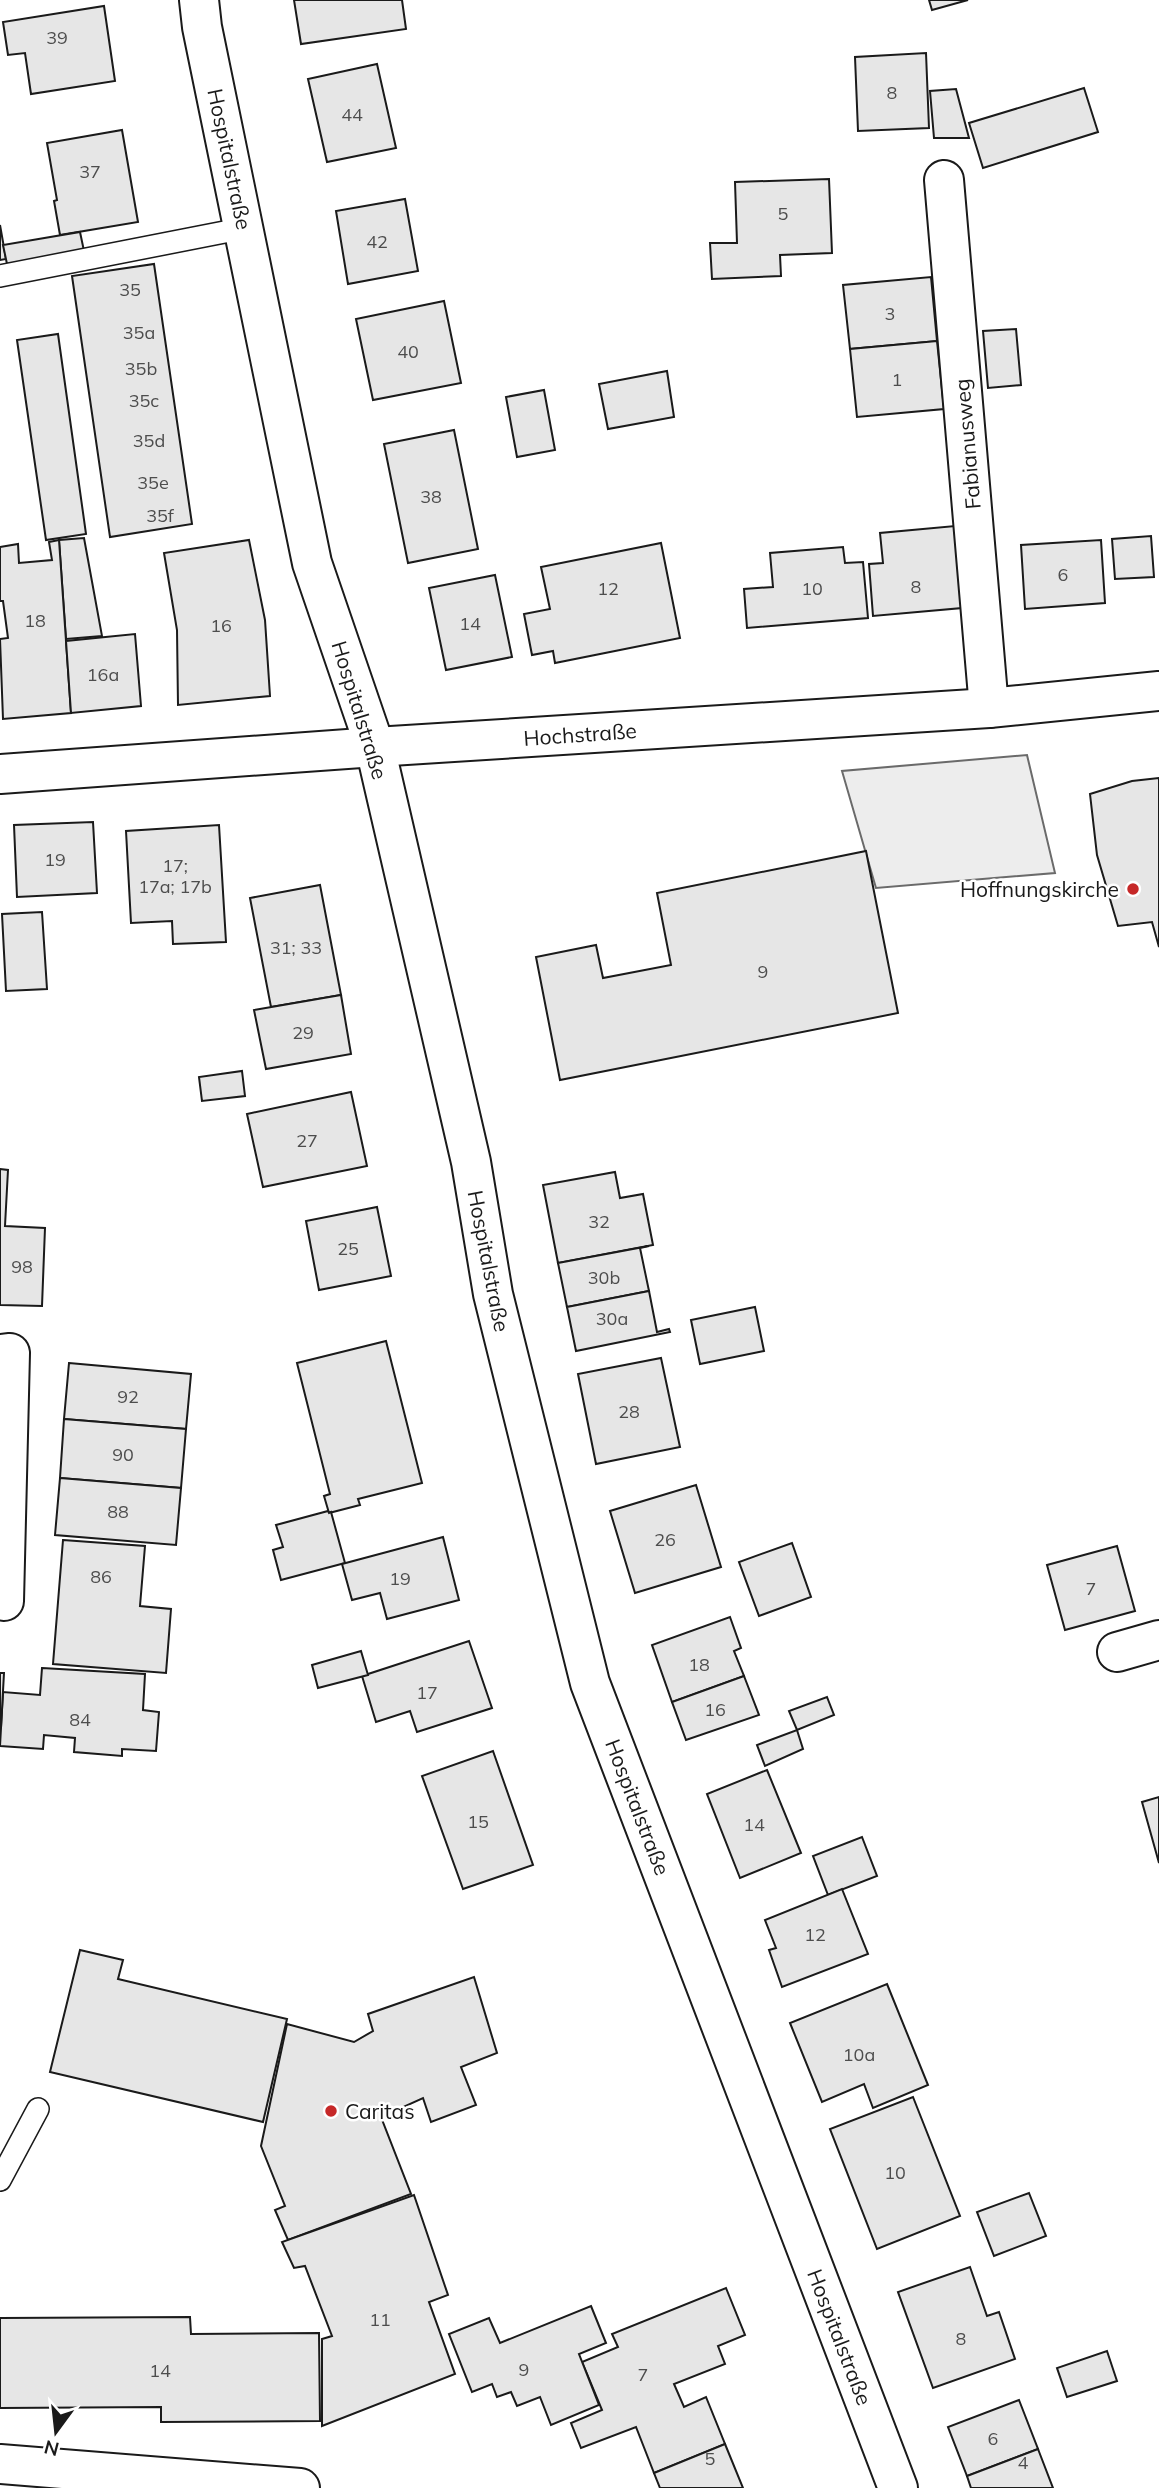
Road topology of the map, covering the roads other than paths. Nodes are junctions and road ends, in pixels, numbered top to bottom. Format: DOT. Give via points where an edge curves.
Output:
graph roads {
  1 [pos="199,0"];
  2 [pos="944,180"];
  3 [pos="245,228"];
  4 [pos="0,276"];
  5 [pos="1159,691"];
  6 [pos="989,708"];
  7 [pos="375,747"];
  8 [pos="0,774"];
  9 [pos="0,1354"];
  10 [pos="4,1446"];
  11 [pos="4,1601"];
  12 [pos="1159,1640"];
  13 [pos="1117,1652"];
  14 [pos="38,2109"];
  15 [pos="0,2180"];
  16 [pos="0,2464"];
  17 [pos="300,2488"];
  18 [pos="898,2488"];
  1 -- 3 [label="street, Hospitalstraße"];
  2 -- 6 [label="street, Fabianusweg"];
  3 -- 4 [label="lane"];
  3 -- 7 [label="street, Hospitalstraße" via="312,563"];
  5 -- 6 [label="street, Hochstraße"];
  6 -- 7 [label="street, Hochstraße"];
  7 -- 8 [label="street, Hochstraße"];
  7 -- 18 [label="street, Hospitalstraße" via="471,1162 493,1294 590,1683"];
  9 -- 10 [label="street" via="10,1353"];
  10 -- 11 [label="street"];
  12 -- 13 [label="street"];
  14 -- 15 [label="lane"];
  16 -- 17 [label="street"];
}
